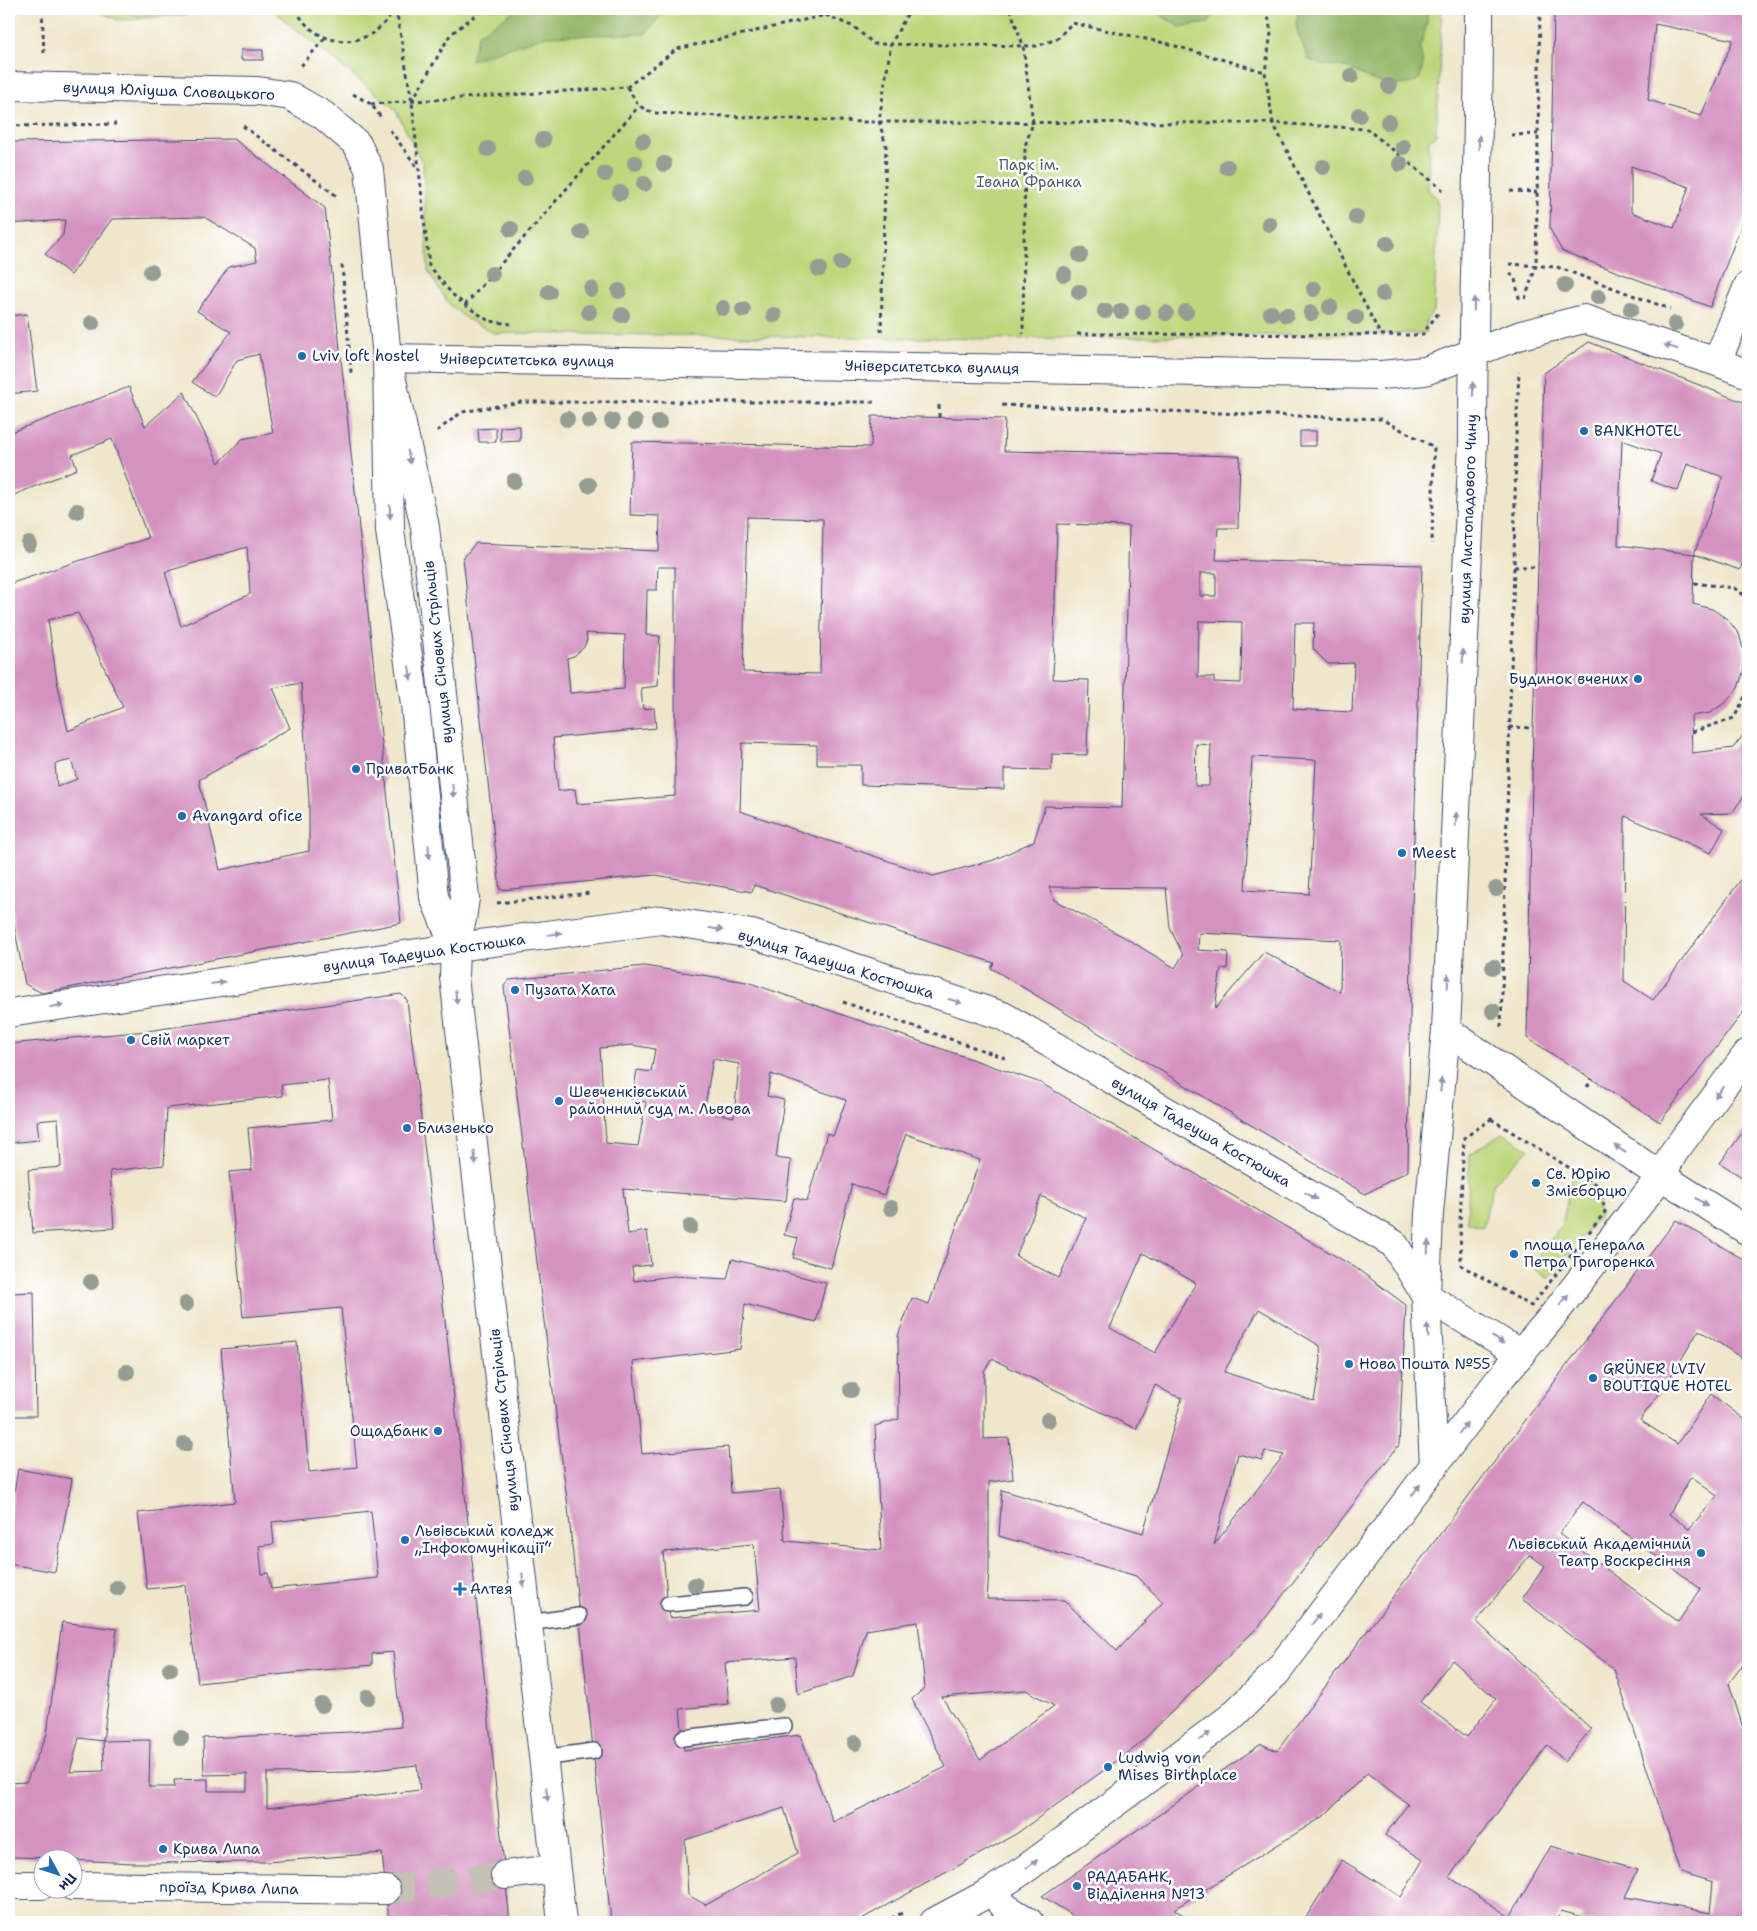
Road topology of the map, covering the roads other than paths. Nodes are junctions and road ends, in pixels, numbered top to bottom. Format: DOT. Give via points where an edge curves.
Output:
graph roads {
  1 [pos="1479,9"];
  2 [pos="9,86"];
  3 [pos="324,115"];
  4 [pos="1748,286"];
  5 [pos="1473,353"];
  6 [pos="387,358"];
  7 [pos="1717,362"];
  8 [pos="1748,374"];
  9 [pos="454,948"];
  10 [pos="9,1013"];
  11 [pos="1446,1030"];
  12 [pos="1748,1053"];
  13 [pos="1661,1176"];
  14 [pos="1748,1231"];
  15 [pos="1426,1296"];
  16 [pos="1521,1354"];
  17 [pos="1434,1467"];
  18 [pos="745,1597"];
  19 [pos="668,1604"];
  20 [pos="579,1616"];
  21 [pos="528,1624"];
  22 [pos="784,1726"];
  23 [pos="683,1738"];
  24 [pos="594,1750"];
  25 [pos="542,1758"];
  26 [pos="555,1869"];
  27 [pos="505,1875"];
  28 [pos="9,1885"];
  29 [pos="32,1885"];
  30 [pos="82,1886"];
  31 [pos="386,1890"];
  32 [pos="992,1891"];
  33 [pos="562,1922"];
  34 [pos="934,1922"];
  35 [pos="1028,1922"];
  5 -- 1 [label="street, вулиця Листопадового Чину, one-way"];
  2 -- 3 [label="street, вулиця Юліуша Словацького" via="258,91 290,96"];
  3 -- 6 [label="street, вулиця Січових Стрільців" via="358,144 369,169"];
  4 -- 7 [label="street"];
  5 -- 6 [label="street, Університетська вулиця" via="1425,371 1381,374"];
  7 -- 5 [label="street, Університетська вулиця, one-way" via="1584,319 1521,335"];
  11 -- 5 [label="street, вулиця Листопадового Чину, one-way" via="1473,442"];
  6 -- 9 [label="street, вулиця Січових Стрільців, one-way" via="425,527 465,898"];
  7 -- 8 [label="street, Університетська вулиця"];
  10 -- 9 [label="street, вулиця Тадеуша Костюшка, one-way"];
  9 -- 15 [label="street, вулиця Тадеуша Костюшка, one-way" via="661,920 752,934 1003,1016 1394,1244"];
  9 -- 21 [label="street, вулиця Січових Стрільців, one-way" via="454,977"];
  13 -- 11 [label="street, one-way"];
  15 -- 11 [label="street, one-way" via="1429,1213"];
  12 -- 13 [label="street, one-way" via="1674,1152"];
  13 -- 14 [label="street, one-way"];
  16 -- 13 [label="street, one-way"];
  15 -- 16 [label="street, one-way"];
  17 -- 15 [label="street, one-way"];
  17 -- 16 [label="street, one-way"];
  32 -- 17 [label="street, one-way" via="1230,1718 1276,1672"];
  18 -- 19 [label="lane"];
  20 -- 21 [label="lane"];
  21 -- 25 [label="street, вулиця Січових Стрільців"];
  22 -- 23 [label="lane"];
  24 -- 25 [label="lane"];
  25 -- 26 [label="street, вулиця Січових Стрільців, one-way"];
  26 -- 27 [label="street"];
  26 -- 33 [label="street, вулиця Січових Стрільців"];
  28 -- 29 [label="street"];
  30 -- 31 [label="street, проїзд Крива Липа"];
  32 -- 34 [label="street"];
  32 -- 35 [label="street" via="1006,1907"];
}
